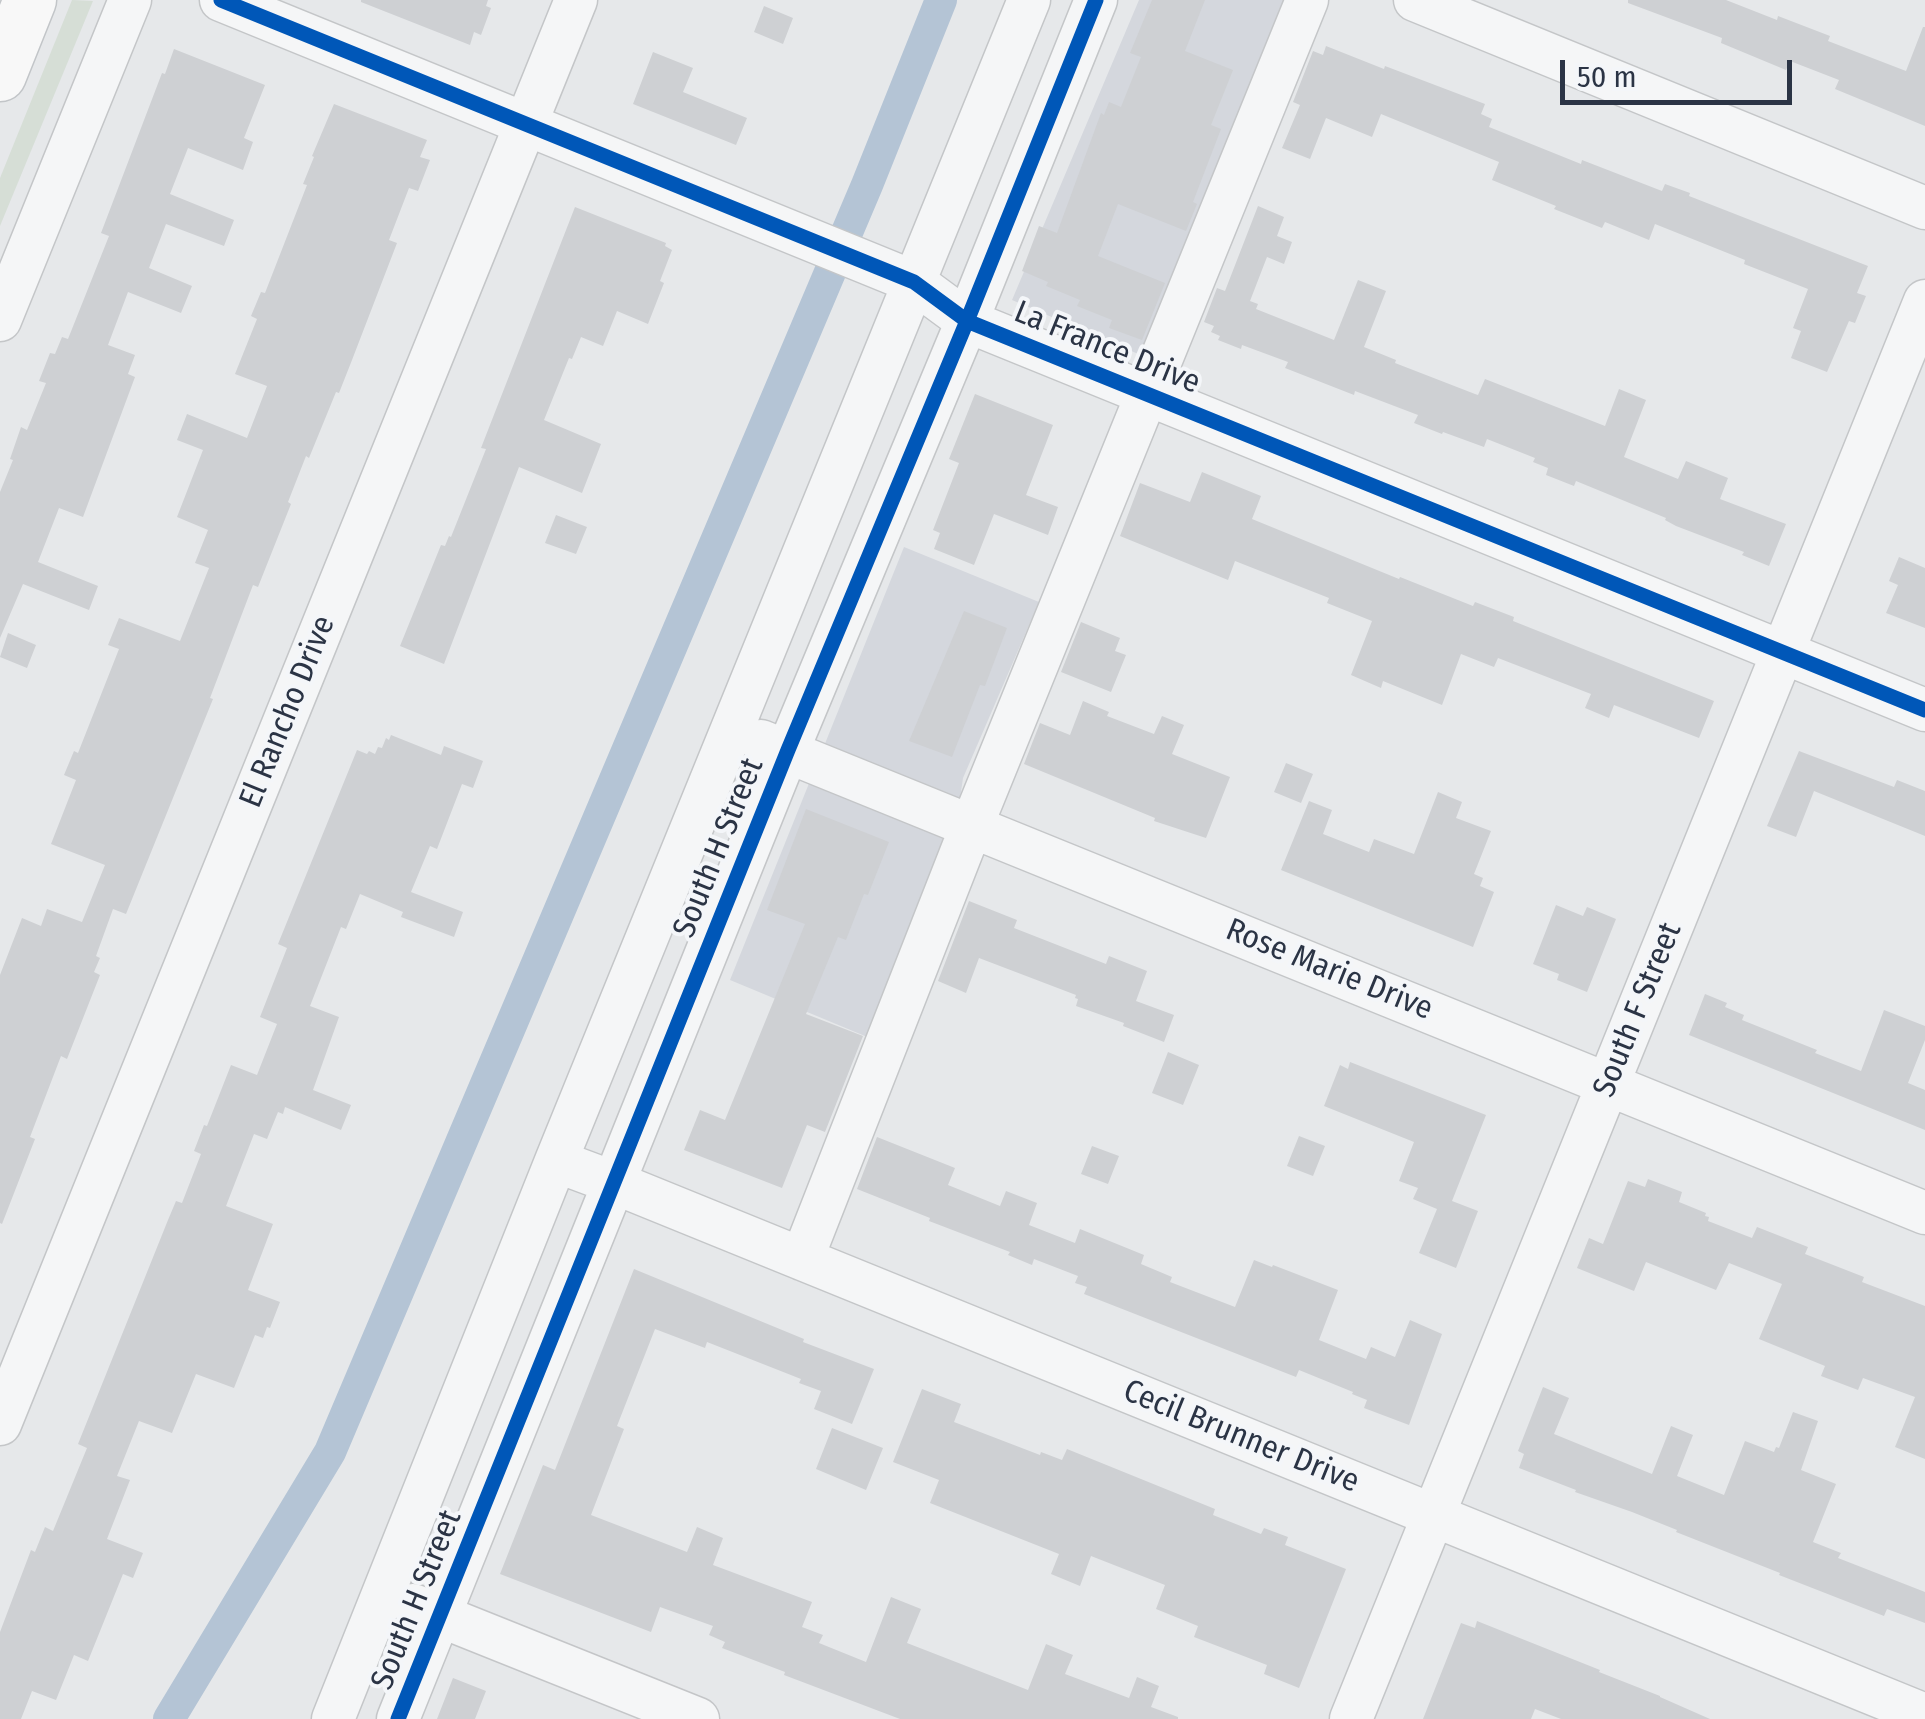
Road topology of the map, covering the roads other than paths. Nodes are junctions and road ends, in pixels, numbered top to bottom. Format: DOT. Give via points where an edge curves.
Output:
graph roads {
  1 [pos="30,0"];
  2 [pos="130,0"];
  3 [pos="220,0"];
  4 [pos="576,0"];
  5 [pos="1029,0"];
  6 [pos="1096,0"];
  7 [pos="1307,0"];
  8 [pos="1414,0"];
  9 [pos="0,75"];
  10 [pos="527,123"];
  11 [pos="1925,208"];
  12 [pos="914,282"];
  13 [pos="1925,301"];
  14 [pos="0,320"];
  15 [pos="966,321"];
  16 [pos="1146,394"];
  17 [pos="1783,652"];
  18 [pos="1925,710"];
  19 [pos="733,730"];
  20 [pos="788,750"];
  21 [pos="972,825"];
  22 [pos="1608,1084"];
  23 [pos="556,1161"];
  24 [pos="615,1182"];
  25 [pos="1925,1213"];
  26 [pos="802,1259"];
  27 [pos="0,1424"];
  28 [pos="1434,1515"];
  29 [pos="384,1595"];
  30 [pos="440,1614"];
  31 [pos="1925,1714"];
  32 [pos="333,1719"];
  33 [pos="398,1719"];
  34 [pos="698,1719"];
  35 [pos="1351,1719"];
  1 -- 9 [label="main road"];
  2 -- 14 [label="street"];
  3 -- 10 [label="street, La France Drive"];
  4 -- 10 [label="street, El Rancho Drive"];
  5 -- 12 [label="street, South H Street"];
  6 -- 15 [label="street, South H Street"];
  7 -- 16 [label="street"];
  8 -- 11 [label="street"];
  10 -- 12 [label="street, La France Drive"];
  10 -- 27 [label="street, El Rancho Drive"];
  12 -- 15 [label="street, La France Drive"];
  12 -- 19 [label="street, South H Street"];
  13 -- 17 [label="street, South F Street"];
  15 -- 16 [label="street, La France Drive"];
  15 -- 20 [label="street, South H Street"];
  16 -- 17 [label="street, La France Drive"];
  16 -- 21 [label="street"];
  17 -- 18 [label="street, La France Drive"];
  17 -- 22 [label="street, South F Street"];
  19 -- 20 [label="street, Rose Marie Drive"];
  19 -- 23 [label="street, South H Street"];
  20 -- 21 [label="street, Rose Marie Drive"];
  20 -- 24 [label="street, South H Street"];
  21 -- 22 [label="street, Rose Marie Drive"];
  21 -- 26 [label="street"];
  22 -- 25 [label="street, Rose Marie Drive"];
  22 -- 28 [label="street, South F Street"];
  23 -- 24 [label="street, Cecil Brunner Drive"];
  23 -- 29 [label="street, South H Street"];
  24 -- 26 [label="street, Cecil Brunner Drive"];
  24 -- 30 [label="street, South H Street"];
  26 -- 28 [label="street, Cecil Brunner Drive"];
  28 -- 31 [label="street, Cecil Brunner Drive"];
  28 -- 35 [label="street, South F Street"];
  29 -- 30 [label="street"];
  29 -- 32 [label="street, South H Street"];
  30 -- 33 [label="street, South H Street"];
  30 -- 34 [label="street"];
}
